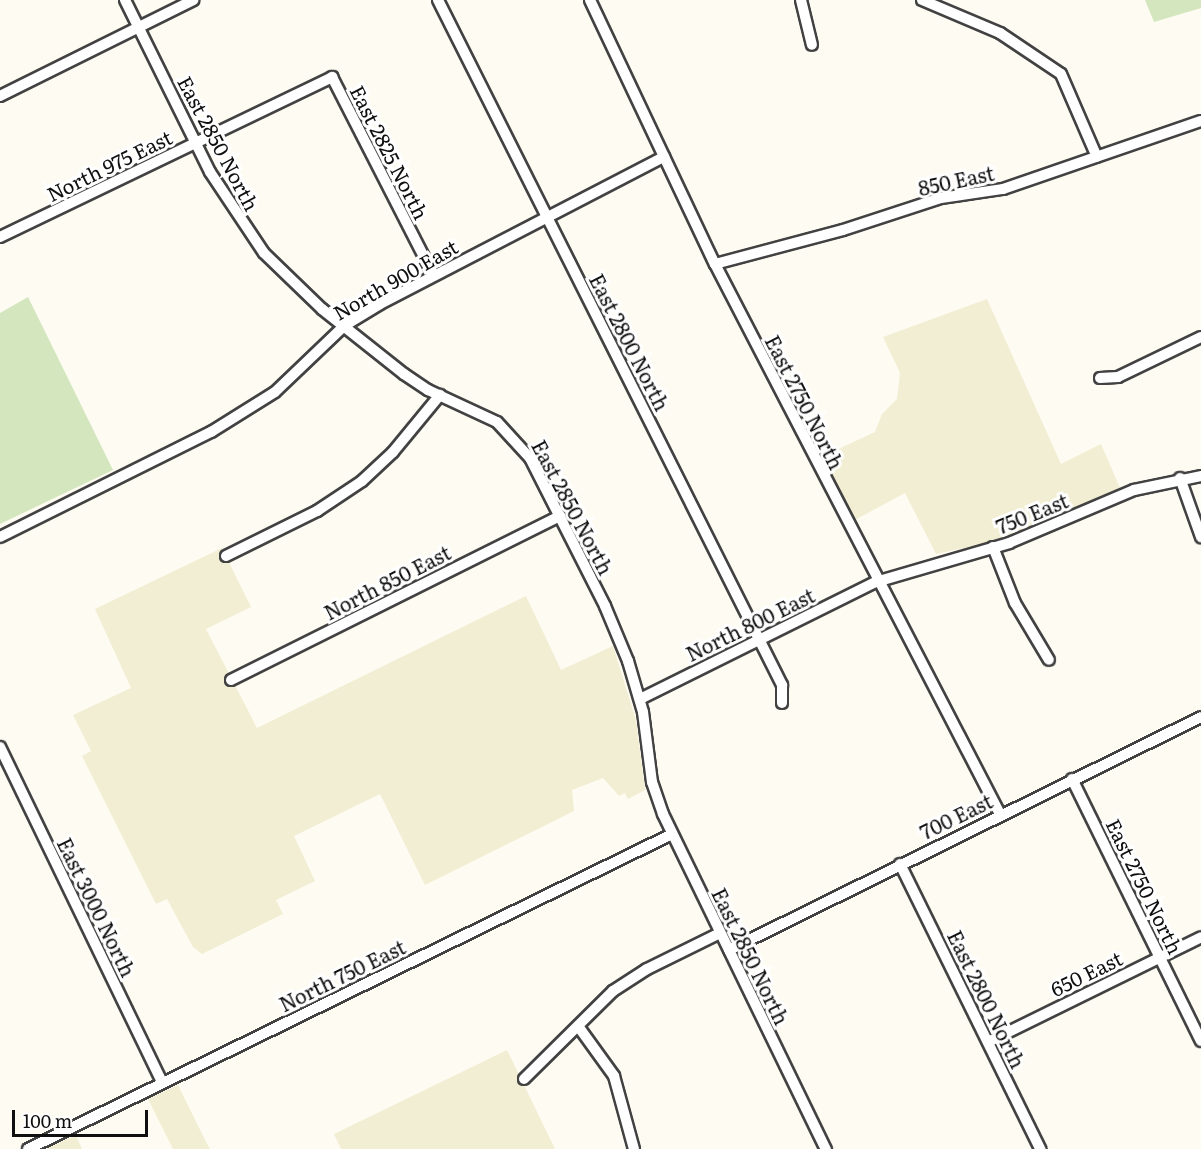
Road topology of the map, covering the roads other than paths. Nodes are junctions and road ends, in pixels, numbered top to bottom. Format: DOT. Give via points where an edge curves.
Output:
graph roads {
  1 [pos="125,0"];
  2 [pos="193,0"];
  3 [pos="438,0"];
  4 [pos="590,0"];
  5 [pos="801,0"];
  6 [pos="922,0"];
  7 [pos="139,27"];
  8 [pos="812,45"];
  9 [pos="332,77"];
  10 [pos="0,96"];
  11 [pos="1201,121"];
  12 [pos="196,143"];
  13 [pos="664,157"];
  14 [pos="1097,158"];
  15 [pos="547,217"];
  16 [pos="0,237"];
  17 [pos="715,264"];
  18 [pos="433,274"];
  19 [pos="344,326"];
  20 [pos="1201,337"];
  21 [pos="1100,378"];
  22 [pos="440,395"];
  23 [pos="1201,477"];
  24 [pos="1180,478"];
  25 [pos="560,516"];
  26 [pos="0,537"];
  27 [pos="1201,537"];
  28 [pos="993,547"];
  29 [pos="226,556"];
  30 [pos="876,582"];
  31 [pos="759,639"];
  32 [pos="1049,660"];
  33 [pos="231,680"];
  34 [pos="640,699"];
  35 [pos="782,703"];
  36 [pos="1201,717"];
  37 [pos="0,747"];
  38 [pos="1072,779"];
  39 [pos="1000,814"];
  40 [pos="672,834"];
  41 [pos="900,864"];
  42 [pos="720,933"];
  43 [pos="1201,937"];
  44 [pos="729,950"];
  45 [pos="1160,957"];
  46 [pos="578,1026"];
  47 [pos="1201,1041"];
  48 [pos="988,1042"];
  49 [pos="524,1079"];
  50 [pos="162,1083"];
  51 [pos="28,1149"];
  52 [pos="634,1149"];
  53 [pos="826,1149"];
  54 [pos="1040,1149"];
  1 -- 7 [label="street, East 2850 North"];
  2 -- 7 [label="street"];
  3 -- 15 [label="street, East 2800 North"];
  4 -- 13 [label="street, East 2750 North"];
  5 -- 8 [label="street"];
  6 -- 14 [label="street" via="1000,33 1060,74"];
  7 -- 10 [label="street"];
  7 -- 12 [label="street, East 2850 North"];
  9 -- 12 [label="street, North 975 East"];
  9 -- 18 [label="street, East 2825 North"];
  11 -- 14 [label="street, 850 East"];
  12 -- 16 [label="street, North 975 East"];
  12 -- 19 [label="street, East 2850 North" via="231,207 264,253"];
  13 -- 15 [label="street, North 900 East"];
  13 -- 17 [label="street, East 2750 North"];
  14 -- 17 [label="street, 850 East" via="1003,189 940,198 843,230"];
  15 -- 18 [label="street, North 900 East"];
  15 -- 31 [label="street, East 2800 North"];
  17 -- 30 [label="street, East 2750 North"];
  18 -- 19 [label="street, North 900 East"];
  19 -- 22 [label="street, East 2850 North" via="404,374"];
  19 -- 26 [label="street, North 900 East" via="275,392 211,432"];
  20 -- 21 [label="street" via="1118,377"];
  22 -- 25 [label="street, East 2850 North" via="483,414 515,437"];
  22 -- 29 [label="street" via="393,452 362,481 317,511"];
  23 -- 24 [label="street, 750 East"];
  24 -- 27 [label="street"];
  24 -- 28 [label="street, 750 East" via="1134,490"];
  25 -- 33 [label="street, North 850 East"];
  25 -- 34 [label="street, East 2850 North" via="615,628"];
  28 -- 30 [label="street, 750 East"];
  28 -- 32 [label="street" via="1015,603"];
  30 -- 31 [label="street, North 800 East"];
  30 -- 39 [label="street, East 2750 North"];
  31 -- 34 [label="street, North 800 East"];
  31 -- 35 [label="street, East 2800 North" via="782,685"];
  34 -- 40 [label="street, East 2850 North" via="655,793"];
  36 -- 38 [label="street, 700 East"];
  37 -- 50 [label="street, East 3000 North"];
  38 -- 39 [label="street, 700 East"];
  38 -- 45 [label="street, East 2750 North"];
  39 -- 41 [label="street, 700 East"];
  40 -- 42 [label="street, East 2850 North"];
  40 -- 50 [label="street, North 750 East"];
  41 -- 44 [label="street, 700 East"];
  41 -- 48 [label="street, East 2800 North"];
  42 -- 44 [label="street, East 2850 North"];
  42 -- 46 [label="street" via="647,969 613,991"];
  43 -- 45 [label="street, 650 East"];
  44 -- 53 [label="street, East 2850 North"];
  45 -- 47 [label="street, East 2750 North"];
  45 -- 48 [label="street, 650 East"];
  46 -- 49 [label="street"];
  46 -- 52 [label="street" via="614,1076"];
  48 -- 54 [label="street, East 2800 North"];
  50 -- 51 [label="street, North 750 East"];
}
